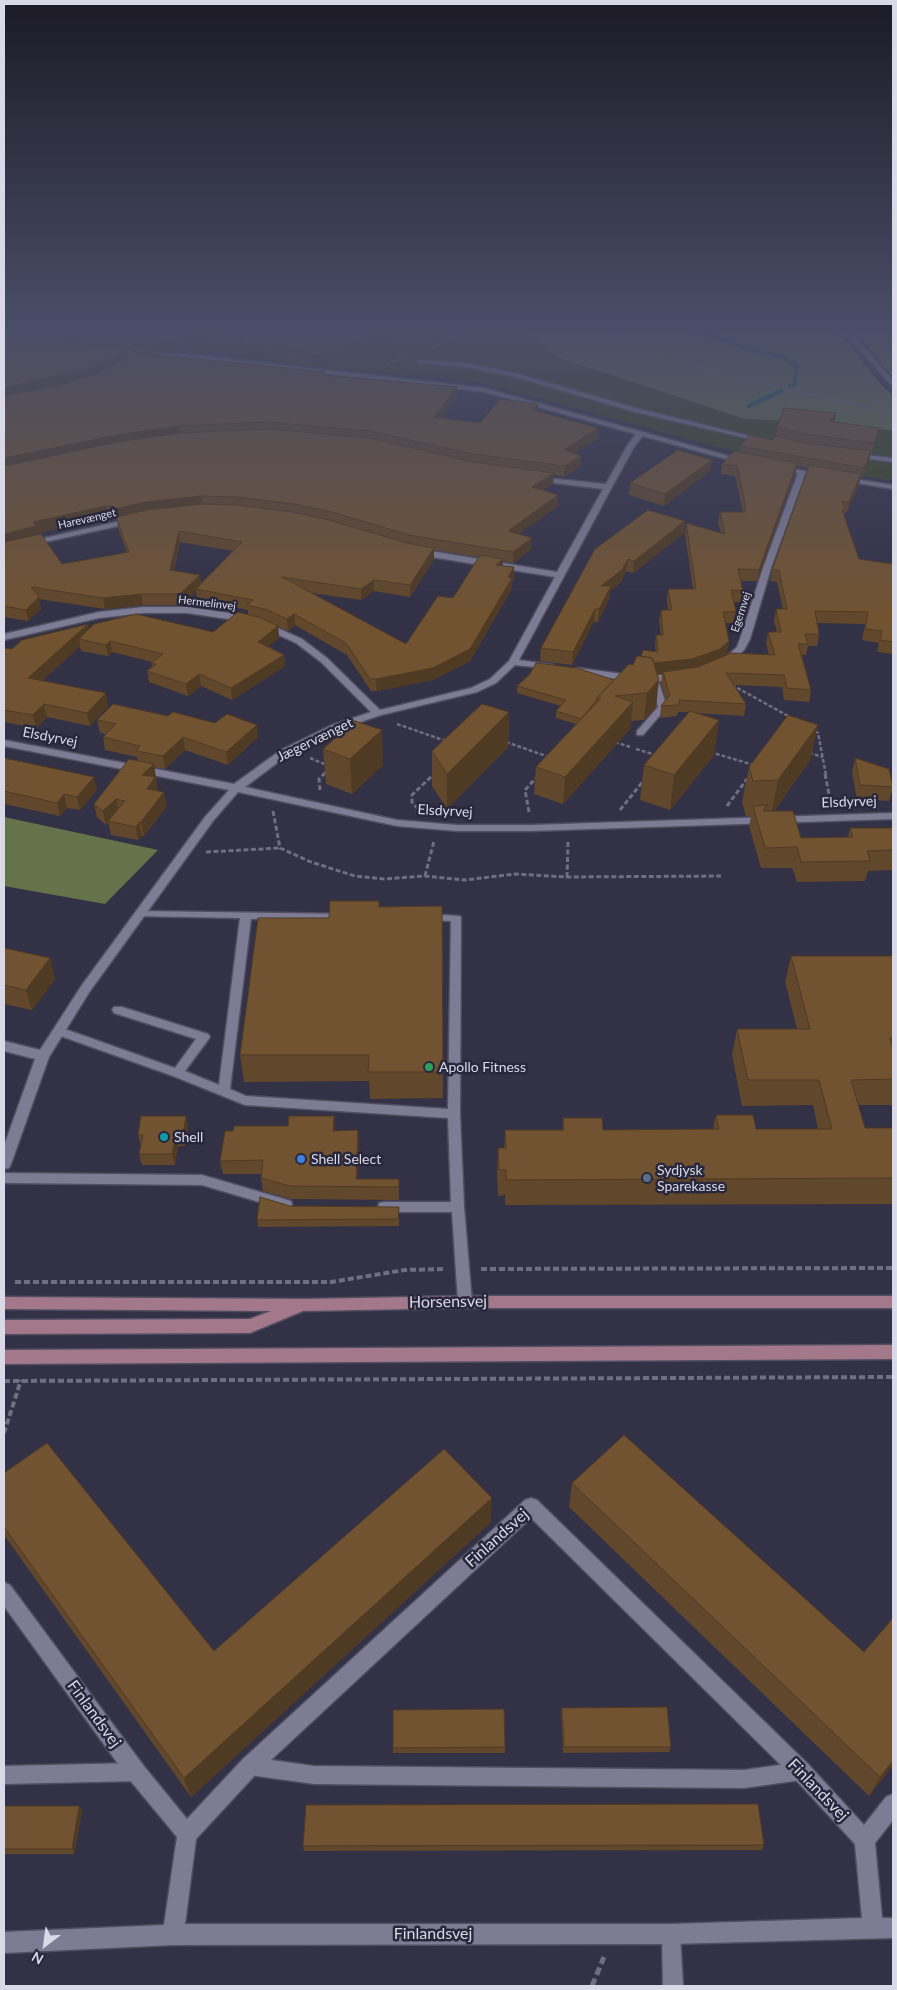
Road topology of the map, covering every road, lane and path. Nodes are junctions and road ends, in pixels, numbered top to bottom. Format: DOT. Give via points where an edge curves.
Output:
graph roads {
  1 [pos="610,425"];
  2 [pos="697,425"];
  3 [pos="641,433"];
  4 [pos="776,442"];
  5 [pos="847,455"];
  6 [pos="892,458"];
  7 [pos="754,463"];
  8 [pos="773,467"];
  9 [pos="802,472"];
  10 [pos="828,476"];
  11 [pos="530,478"];
  12 [pos="837,478"];
  13 [pos="893,487"];
  14 [pos="608,488"];
  15 [pos="148,517"];
  16 [pos="4,549"];
  17 [pos="408,550"];
  18 [pos="559,576"];
  19 [pos="4,637"];
  20 [pos="513,662"];
  21 [pos="708,671"];
  22 [pos="686,676"];
  23 [pos="654,680"];
  24 [pos="378,713"];
  25 [pos="793,719"];
  26 [pos="810,728"];
  27 [pos="640,733"];
  28 [pos="608,740"];
  29 [pos="503,741"];
  30 [pos="4,743"];
  31 [pos="454,743"];
  32 [pos="703,749"];
  33 [pos="804,751"];
  34 [pos="662,757"];
  35 [pos="823,757"];
  36 [pos="555,758"];
  37 [pos="333,766"];
  38 [pos="757,766"];
  39 [pos="441,767"];
  40 [pos="752,774"];
  41 [pos="537,778"];
  42 [pos="645,779"];
  43 [pos="236,788"];
  44 [pos="274,796"];
  45 [pos="321,807"];
  46 [pos="893,816"];
  47 [pos="833,818"];
  48 [pos="725,822"];
  49 [pos="424,825"];
  50 [pos="437,826"];
  51 [pos="616,826"];
  52 [pos="569,827"];
  53 [pos="531,828"];
  54 [pos="280,848"];
  55 [pos="185,851"];
  56 [pos="425,876"];
  57 [pos="721,876"];
  58 [pos="567,877"];
  59 [pos="140,914"];
  60 [pos="246,915"];
  61 [pos="360,916"];
  62 [pos="418,917"];
  63 [pos="118,1010"];
  64 [pos="59,1031"];
  65 [pos="4,1046"];
  66 [pos="43,1056"];
  67 [pos="177,1073"];
  68 [pos="224,1092"];
  69 [pos="454,1114"];
  70 [pos="4,1164"];
  71 [pos="4,1178"];
  72 [pos="301,1206"];
  73 [pos="370,1207"];
  74 [pos="458,1207"];
  75 [pos="4,1302"];
  76 [pos="465,1302"];
  77 [pos="893,1302"];
  78 [pos="304,1305"];
  79 [pos="4,1327"];
  80 [pos="893,1352"];
  81 [pos="4,1357"];
  82 [pos="25,1357"];
  83 [pos="893,1378"];
  84 [pos="4,1381"];
  85 [pos="21,1381"];
  86 [pos="4,1433"];
  87 [pos="4,1591"];
  88 [pos="250,1766"];
  89 [pos="801,1771"];
  90 [pos="136,1772"];
  91 [pos="4,1776"];
  92 [pos="893,1804"];
  93 [pos="187,1834"];
  94 [pos="865,1840"];
  95 [pos="883,1928"];
  96 [pos="613,1934"];
  97 [pos="671,1934"];
  98 [pos="173,1935"];
  99 [pos="4,1943"];
  100 [pos="592,1986"];
  101 [pos="673,1986"];
  1 -- 3 [label="street"];
  2 -- 4 [label="lane"];
  3 -- 7 [label="street"];
  3 -- 14 [label="street, Jægervænget"];
  5 -- 6 [label="lane"];
  8 -- 9 [label="street"];
  9 -- 10 [label="street"];
  9 -- 21 [label="street, Egernvej" via="741,648"];
  11 -- 14 [label="street"];
  12 -- 13 [label="street"];
  14 -- 18 [label="street, Jægervænget"];
  15 -- 16 [label="street, Harevænget"];
  17 -- 18 [label="street"];
  18 -- 20 [label="street, Jægervænget"];
  19 -- 24 [label="street, Hermelinvej" via="98,614 187,610 229,616 266,626 298,641 324,660"];
  20 -- 23 [label="street" via="627,682"];
  20 -- 24 [label="street, Jægervænget" via="493,681 474,690"];
  21 -- 25 [label="path"];
  22 -- 23 [label="street"];
  23 -- 27 [label="lane" via="663,707"];
  24 -- 31 [label="path" via="385,720"];
  24 -- 43 [label="street, Jægervænget" via="336,727 285,752"];
  26 -- 35 [label="path" via="818,733"];
  28 -- 34 [label="path"];
  29 -- 36 [label="path"];
  30 -- 43 [label="street, Elsdyrvej"];
  32 -- 38 [label="path"];
  33 -- 35 [label="path"];
  35 -- 47 [label="path"];
  37 -- 45 [label="path" via="319,779 320,790 330,794"];
  39 -- 49 [label="path" via="412,795 412,802 421,812"];
  40 -- 48 [label="path" via="723,811"];
  41 -- 53 [label="path" via="525,790"];
  42 -- 51 [label="path" via="615,816"];
  43 -- 44 [label="street, Elsdyrvej"];
  43 -- 55 [label="street, Jægervænget"];
  44 -- 45 [label="street, Elsdyrvej"];
  44 -- 54 [label="path" via="272,806"];
  45 -- 49 [label="street, Elsdyrvej" via="397,823"];
  46 -- 47 [label="street, Elsdyrvej"];
  47 -- 48 [label="street, Elsdyrvej"];
  48 -- 51 [label="street, Elsdyrvej"];
  49 -- 50 [label="street, Elsdyrvej"];
  50 -- 53 [label="street, Elsdyrvej"];
  50 -- 56 [label="path"];
  51 -- 52 [label="street, Elsdyrvej"];
  52 -- 53 [label="street, Elsdyrvej"];
  52 -- 58 [label="path"];
  54 -- 55 [label="path" via="218,853"];
  54 -- 56 [label="path" via="355,876 384,879"];
  55 -- 59 [label="street, Jægervænget"];
  56 -- 58 [label="path" via="465,880 515,874"];
  57 -- 58 [label="path"];
  59 -- 60 [label="lane"];
  59 -- 64 [label="street, Jægervænget"];
  60 -- 61 [label="lane"];
  60 -- 68 [label="lane"];
  62 -- 69 [label="lane" via="456,918"];
  63 -- 67 [label="lane" via="204,1037"];
  64 -- 66 [label="street, Jægervænget"];
  64 -- 67 [label="lane"];
  65 -- 66 [label="street"];
  66 -- 70 [label="street, Jægervænget"];
  67 -- 68 [label="lane"];
  68 -- 69 [label="lane" via="245,1100"];
  69 -- 74 [label="lane"];
  71 -- 72 [label="lane" via="202,1180 291,1206"];
  73 -- 74 [label="lane"];
  74 -- 76 [label="lane"];
  75 -- 78 [label="main road, Horsensvej"];
  76 -- 77 [label="main road, Horsensvej"];
  76 -- 78 [label="main road, Horsensvej"];
  78 -- 79 [label="main road" via="250,1326"];
  80 -- 82 [label="main road"];
  81 -- 82 [label="main road"];
  82 -- 85 [label="path"];
  83 -- 85 [label="path"];
  84 -- 85 [label="path"];
  85 -- 86 [label="path"];
  87 -- 90 [label="street, Finlandsvej"];
  88 -- 89 [label="lane" via="314,1775 724,1779"];
  88 -- 89 [label="street, Finlandsvej" via="531,1506"];
  88 -- 93 [label="street, Finlandsvej"];
  89 -- 94 [label="street, Finlandsvej"];
  90 -- 91 [label="lane"];
  90 -- 93 [label="street, Finlandsvej"];
  92 -- 94 [label="street"];
  93 -- 98 [label="street"];
  94 -- 95 [label="street, Finlandsvej"];
  95 -- 97 [label="street, Finlandsvej"];
  96 -- 97 [label="street, Finlandsvej"];
  96 -- 98 [label="street, Finlandsvej"];
  96 -- 100 [label="path"];
  97 -- 101 [label="lane"];
  98 -- 99 [label="street, Finlandsvej"];
}
